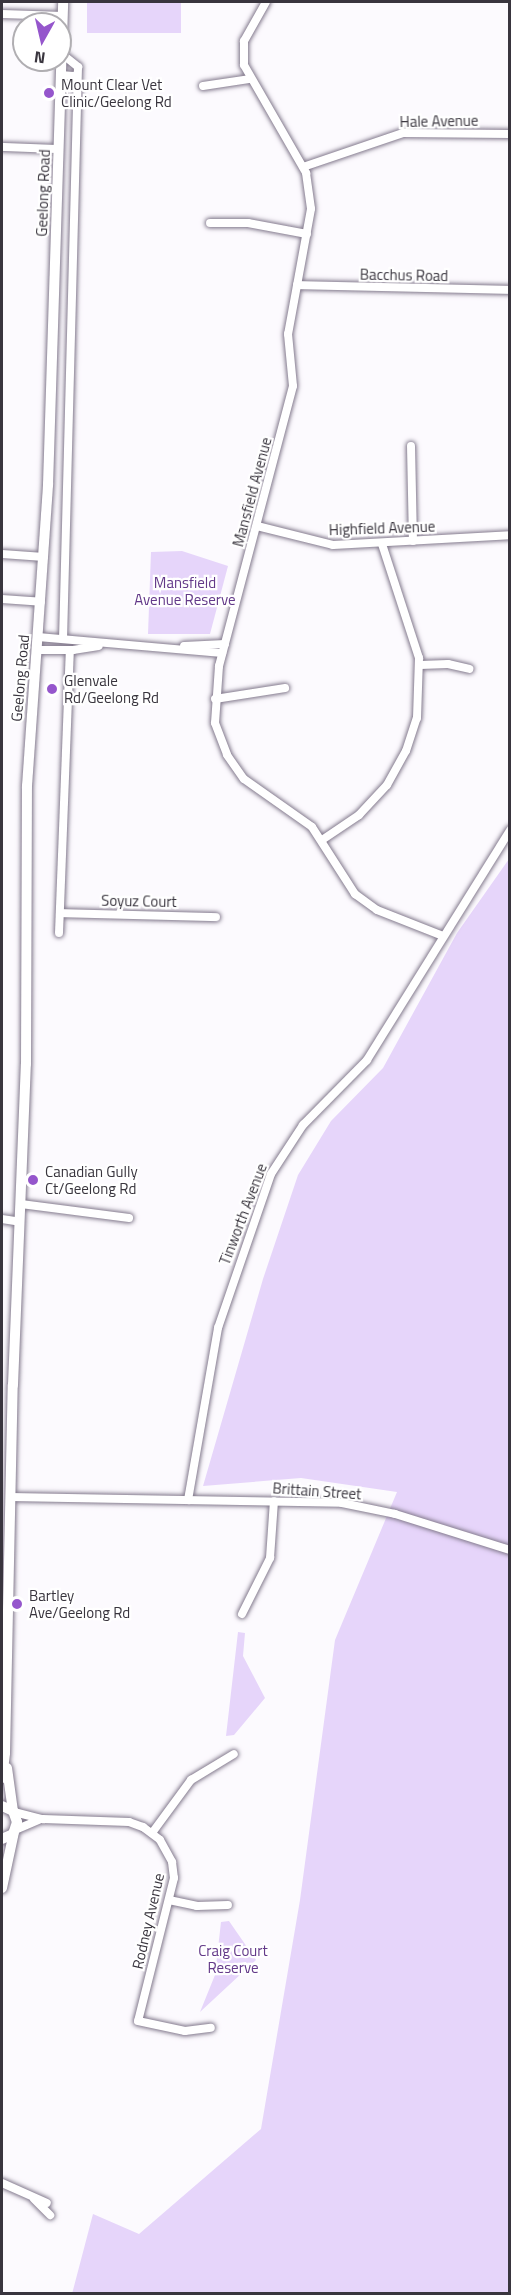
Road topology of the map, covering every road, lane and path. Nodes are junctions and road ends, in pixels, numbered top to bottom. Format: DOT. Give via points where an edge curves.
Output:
graph roads {
  1 [pos="266,2"];
  2 [pos="72,60"];
  3 [pos="61,72"];
  4 [pos="61,75"];
  5 [pos="250,79"];
  6 [pos="203,86"];
  7 [pos="78,92"];
  8 [pos="510,134"];
  9 [pos="2,147"];
  10 [pos="59,149"];
  11 [pos="303,166"];
  12 [pos="210,223"];
  13 [pos="307,234"];
  14 [pos="297,285"];
  15 [pos="510,290"];
  16 [pos="411,446"];
  17 [pos="257,526"];
  18 [pos="510,535"];
  19 [pos="413,541"];
  20 [pos="382,543"];
  21 [pos="2,554"];
  22 [pos="44,557"];
  23 [pos="2,599"];
  24 [pos="41,602"];
  25 [pos="38,637"];
  26 [pos="64,639"];
  27 [pos="225,644"];
  28 [pos="103,645"];
  29 [pos="180,647"];
  30 [pos="37,650"];
  31 [pos="68,651"];
  32 [pos="222,653"];
  33 [pos="420,665"];
  34 [pos="469,669"];
  35 [pos="285,688"];
  36 [pos="215,699"];
  37 [pos="510,831"];
  38 [pos="322,840"];
  39 [pos="60,913"];
  40 [pos="216,917"];
  41 [pos="59,933"];
  42 [pos="443,936"];
  43 [pos="21,1204"];
  44 [pos="129,1218"];
  45 [pos="2,1219"];
  46 [pos="20,1221"];
  47 [pos="10,1497"];
  48 [pos="188,1500"];
  49 [pos="274,1501"];
  50 [pos="510,1550"];
  51 [pos="5,1572"];
  52 [pos="242,1614"];
  53 [pos="4,1727"];
  54 [pos="5,1753"];
  55 [pos="234,1754"];
  56 [pos="2,1778"];
  57 [pos="2,1806"];
  58 [pos="14,1812"];
  59 [pos="46,1819"];
  60 [pos="15,1831"];
  61 [pos="152,1833"];
  62 [pos="2,1839"];
  63 [pos="2,1888"];
  64 [pos="169,1900"];
  65 [pos="228,1905"];
  66 [pos="211,2028"];
  67 [pos="2,2183"];
  68 [pos="30,2195"];
  69 [pos="47,2203"];
  70 [pos="50,2215"];
  1 -- 5 [label="street, Mansfield Avenue" via="243,43 244,65"];
  2 -- 7 [label="street" via="78,64"];
  3 -- 4 [label="main road, Geelong Road"];
  4 -- 7 [label="street" via="74,77"];
  4 -- 10 [label="main road, Geelong Road"];
  5 -- 6 [label="street"];
  5 -- 11 [label="street, Mansfield Avenue"];
  7 -- 26 [label="street"];
  8 -- 11 [label="street, Hale Avenue" via="403,133"];
  9 -- 10 [label="street"];
  10 -- 22 [label="main road, Geelong Road"];
  11 -- 13 [label="street, Mansfield Avenue" via="311,200"];
  12 -- 13 [label="street" via="248,223"];
  13 -- 14 [label="street, Mansfield Avenue"];
  14 -- 15 [label="street, Bacchus Road"];
  14 -- 17 [label="street, Mansfield Avenue" via="287,338 292,386"];
  16 -- 19 [label="street"];
  17 -- 20 [label="street, Highfield Avenue" via="330,544"];
  17 -- 27 [label="street, Mansfield Avenue"];
  18 -- 19 [label="street, Highfield Avenue"];
  19 -- 20 [label="street, Highfield Avenue"];
  20 -- 33 [label="street"];
  21 -- 22 [label="street"];
  22 -- 24 [label="main road, Geelong Road"];
  23 -- 24 [label="street"];
  24 -- 25 [label="main road, Geelong Road"];
  25 -- 26 [label="street"];
  25 -- 30 [label="main road, Geelong Road"];
  26 -- 28 [label="street"];
  26 -- 31 [label="street"];
  27 -- 29 [label="street"];
  27 -- 32 [label="street, Mansfield Avenue"];
  28 -- 29 [label="street"];
  28 -- 31 [label="street"];
  29 -- 32 [label="street"];
  30 -- 31 [label="street"];
  30 -- 43 [label="main road, Geelong Road" via="26,815 28,1001"];
  31 -- 39 [label="street"];
  32 -- 36 [label="street, Mansfield Avenue"];
  33 -- 34 [label="street" via="448,664"];
  33 -- 38 [label="street" via="416,723 397,770 365,810"];
  35 -- 36 [label="street"];
  36 -- 38 [label="street, Mansfield Avenue" via="216,727 232,763 250,784 307,823"];
  37 -- 42 [label="street, Tinworth Avenue"];
  38 -- 42 [label="street, Mansfield Avenue" via="346,883 364,902"];
  39 -- 40 [label="street, Soyuz Court"];
  39 -- 41 [label="street"];
  42 -- 48 [label="street, Tinworth Avenue" via="362,1068 303,1125 271,1174 218,1328"];
  43 -- 44 [label="street"];
  43 -- 46 [label="main road, Geelong Road"];
  45 -- 46 [label="street"];
  46 -- 47 [label="main road, Geelong Road"];
  47 -- 48 [label="street"];
  47 -- 51 [label="main road, Geelong Road"];
  48 -- 49 [label="street, Brittain Street"];
  49 -- 50 [label="street, Brittain Street" via="368,1507"];
  49 -- 52 [label="street" via="270,1558"];
  51 -- 53 [label="main road, Geelong Road"];
  53 -- 54 [label="main road, Geelong Road"];
  54 -- 56 [label="main road, Geelong Road"];
  54 -- 58 [label="main road, Geelong Road"];
  55 -- 61 [label="street" via="191,1780"];
  57 -- 58 [label="main road"];
  58 -- 59 [label="street"];
  58 -- 60 [label="main road, Geelong Road"];
  59 -- 60 [label="street"];
  59 -- 61 [label="street" via="124,1821"];
  60 -- 62 [label="main road"];
  60 -- 63 [label="main road"];
  61 -- 64 [label="street, Rodney Avenue" via="174,1867"];
  64 -- 65 [label="street" via="197,1906"];
  64 -- 66 [label="street, Rodney Avenue" via="138,2021 182,2031"];
  67 -- 68 [label="street"];
  68 -- 69 [label="street"];
  68 -- 70 [label="street"];
}
